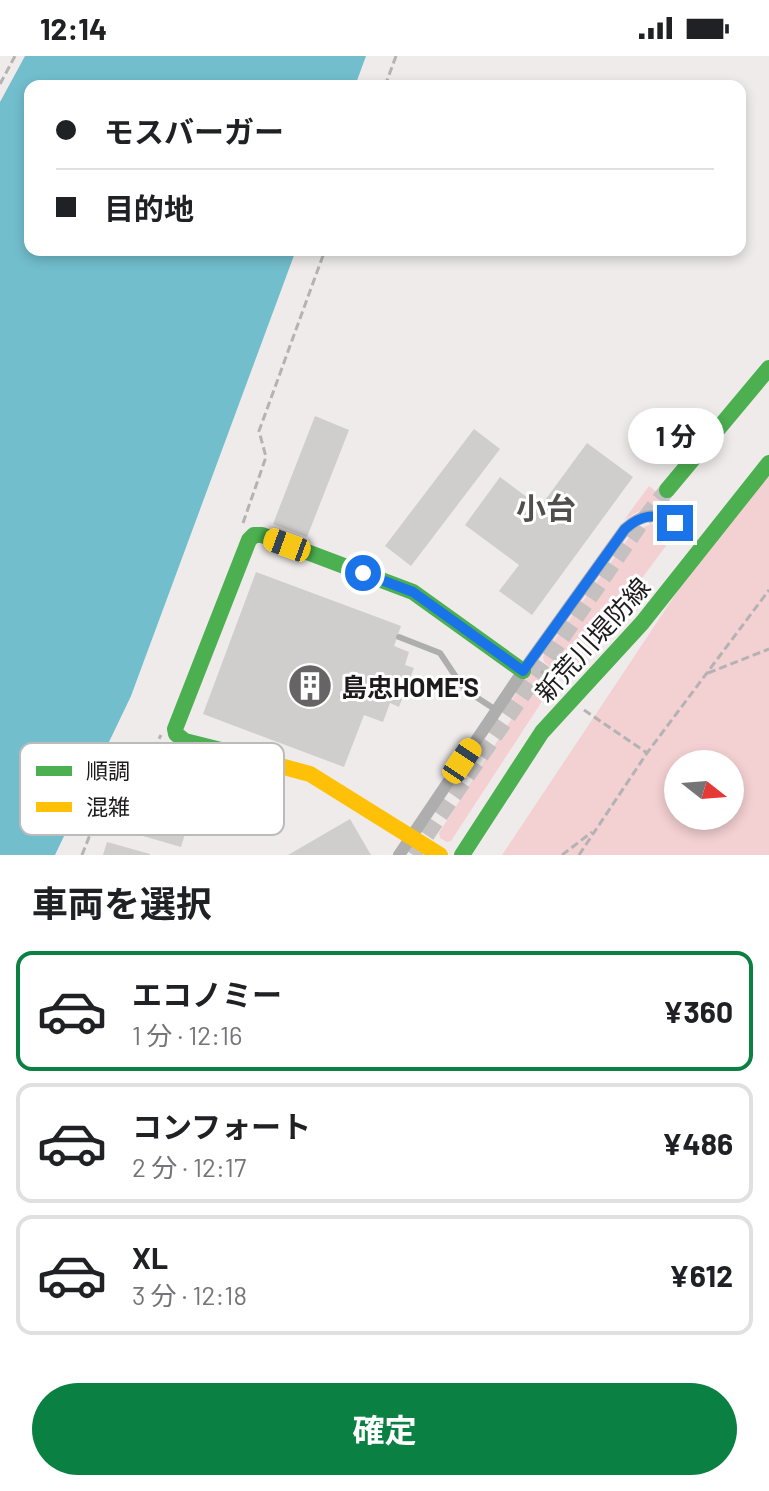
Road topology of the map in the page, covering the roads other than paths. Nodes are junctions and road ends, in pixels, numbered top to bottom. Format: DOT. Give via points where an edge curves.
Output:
graph roads {
  1 [pos="769,368"];
  2 [pos="769,463"];
  3 [pos="667,490"];
  4 [pos="687,530"];
  5 [pos="399,637"];
  6 [pos="526,667"];
  7 [pos="496,710"];
  8 [pos="193,743"];
  9 [pos="284,767"];
  10 [pos="410,837"];
  11 [pos="399,855"];
  12 [pos="440,855"];
  13 [pos="462,855"];
  1 -- 3 [label="street"];
  2 -- 13 [label="street, 新荒川堤防線" via="576,702 527,751"];
  4 -- 6 [label="street" via="653,515 633,522"];
  5 -- 7 [label="lane" via="440,653 464,689"];
  6 -- 7 [label="street"];
  6 -- 8 [label="street" via="413,592 254,535 175,729"];
  7 -- 10 [label="street"];
  9 -- 10 [label="street" via="310,774"];
  10 -- 11 [label="street"];
  10 -- 12 [label="street"];
}
